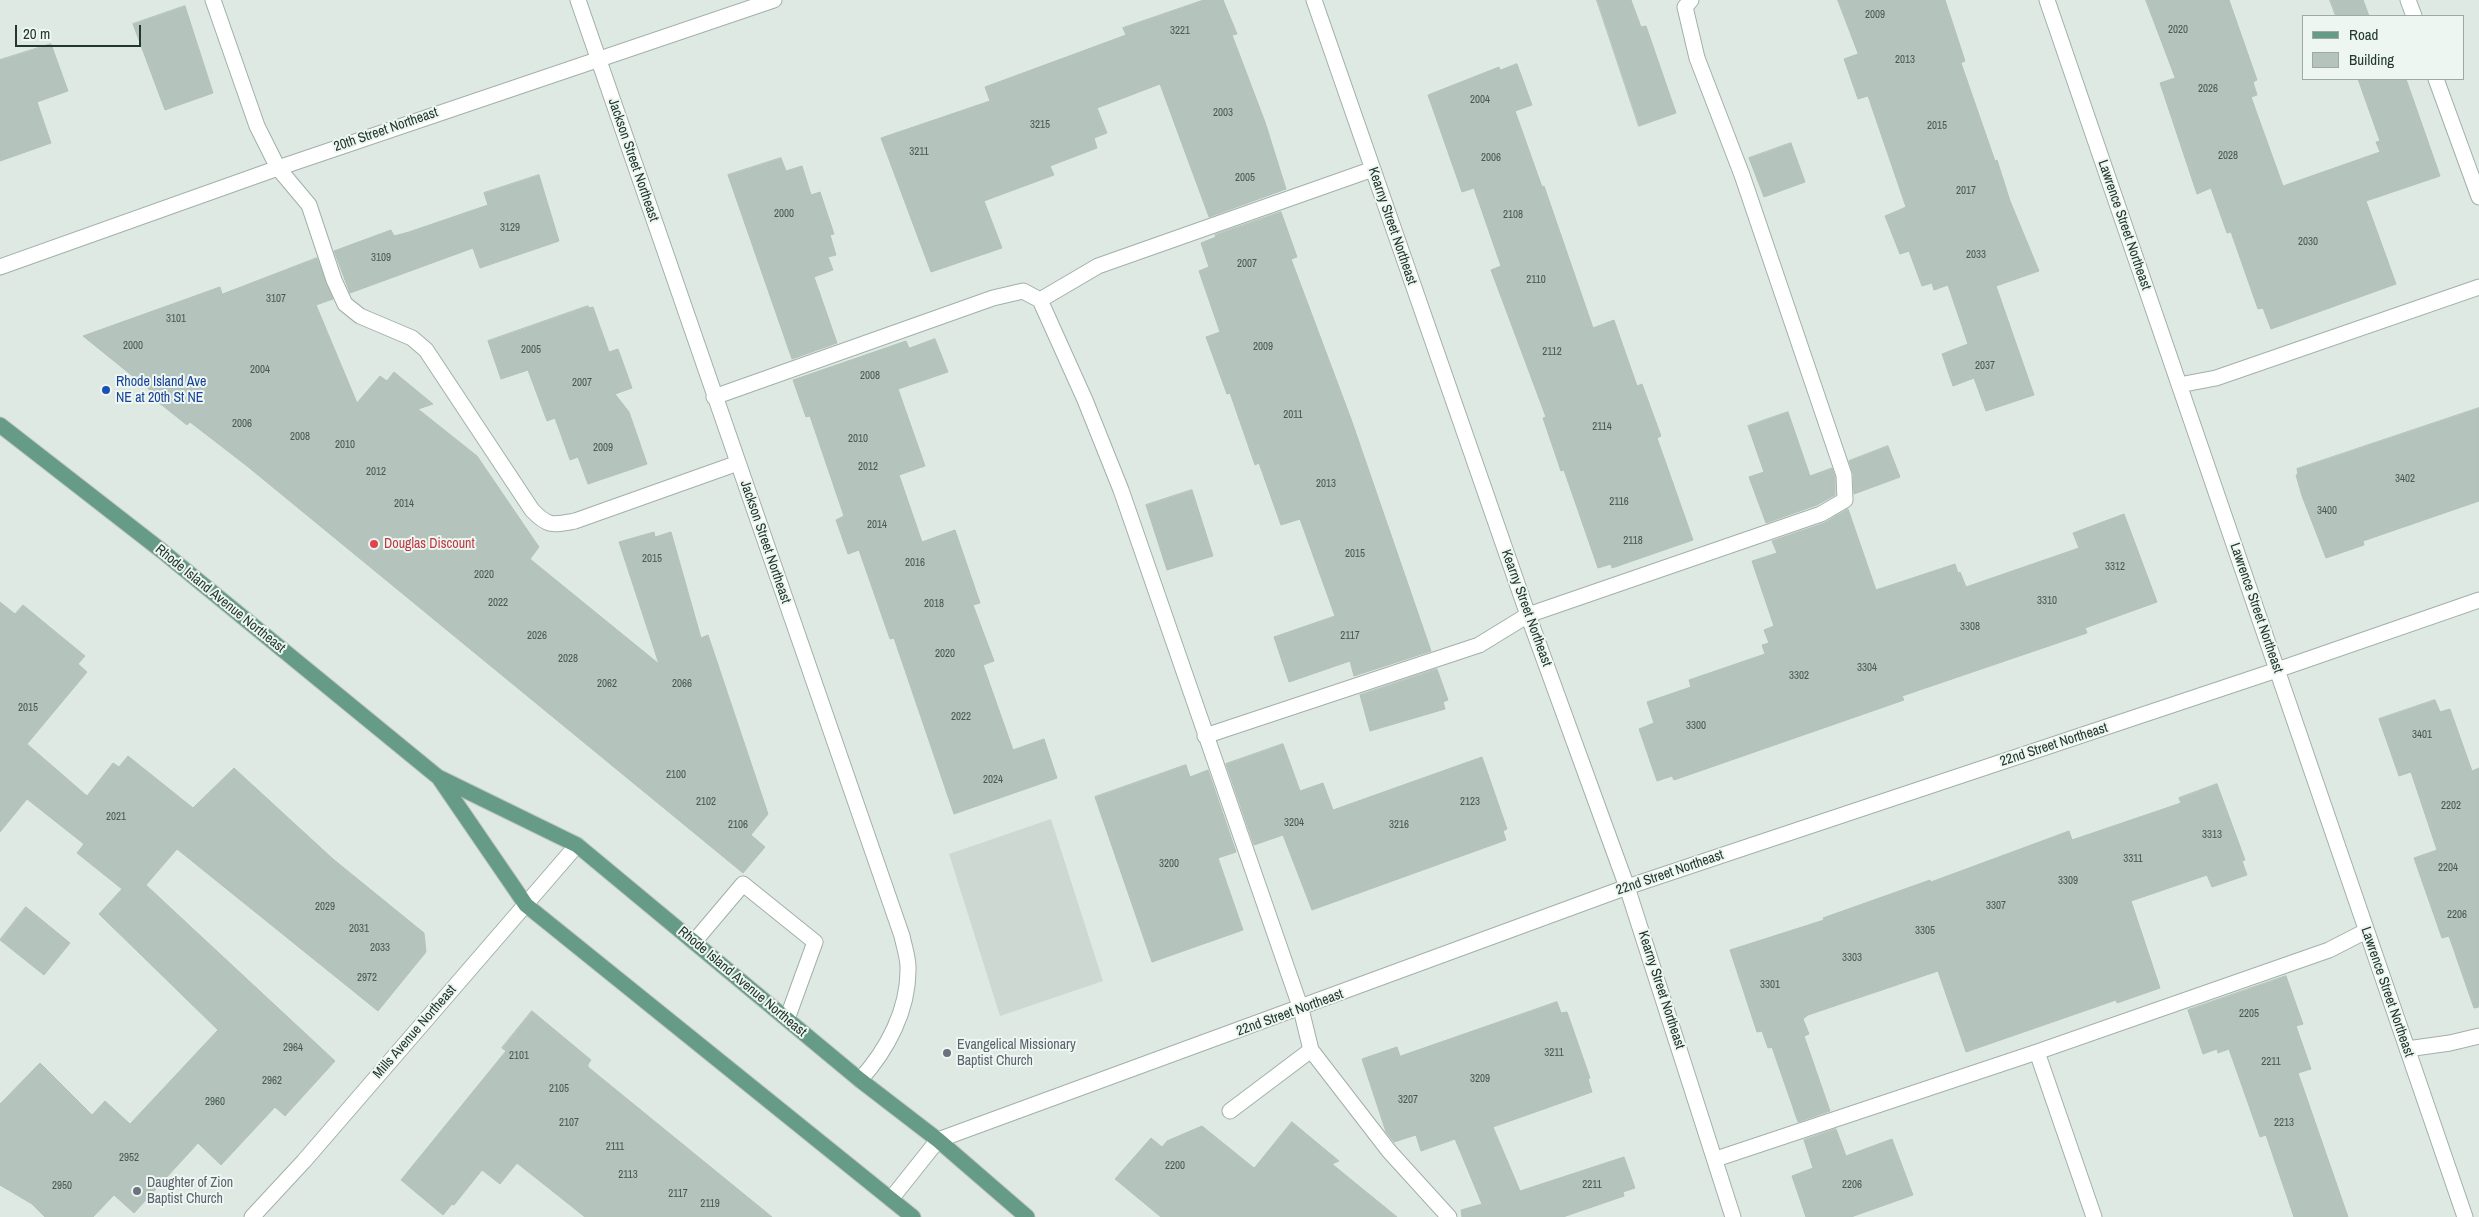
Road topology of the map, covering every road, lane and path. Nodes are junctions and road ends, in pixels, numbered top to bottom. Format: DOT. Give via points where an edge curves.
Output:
graph roads {
  1 [pos="213,0"];
  2 [pos="578,0"];
  3 [pos="774,0"];
  4 [pos="1314,0"];
  5 [pos="1691,0"];
  6 [pos="2046,0"];
  7 [pos="2408,0"];
  8 [pos="2414,15"];
  9 [pos="597,60"];
  10 [pos="2436,80"];
  11 [pos="278,168"];
  12 [pos="1373,170"];
  13 [pos="2479,197"];
  14 [pos="0,267"];
  15 [pos="2479,287"];
  16 [pos="1040,300"];
  17 [pos="2179,385"];
  18 [pos="714,397"];
  19 [pos="0,425"];
  20 [pos="738,463"];
  21 [pos="2479,600"];
  22 [pos="1528,615"];
  23 [pos="2277,670"];
  24 [pos="1205,736"];
  25 [pos="438,777"];
  26 [pos="577,845"];
  27 [pos="1627,887"];
  28 [pos="526,905"];
  29 [pos="2366,931"];
  30 [pos="694,942"];
  31 [pos="1301,1009"];
  32 [pos="787,1019"];
  33 [pos="2479,1036"];
  34 [pos="2407,1049"];
  35 [pos="1311,1050"];
  36 [pos="2037,1052"];
  37 [pos="860,1080"];
  38 [pos="1230,1111"];
  39 [pos="938,1140"];
  40 [pos="1716,1159"];
  41 [pos="891,1199"];
  42 [pos="252,1217"];
  43 [pos="913,1217"];
  44 [pos="1026,1217"];
  45 [pos="1449,1217"];
  46 [pos="1733,1217"];
  47 [pos="2094,1217"];
  48 [pos="2464,1217"];
  1 -- 11 [label="street" via="257,126"];
  2 -- 9 [label="street, Jackson Street Northeast"];
  3 -- 9 [label="street, 20th Street Northeast"];
  4 -- 12 [label="street, Kearny Street Northeast"];
  5 -- 22 [label="street" via="1685,7 1697,58 1806,357 1844,475 1845,500 1821,514"];
  6 -- 17 [label="street, Lawrence Street Northeast"];
  7 -- 8 [label="street"];
  9 -- 11 [label="street, 20th Street Northeast"];
  9 -- 18 [label="street, Jackson Street Northeast"];
  10 -- 13 [label="street"];
  11 -- 14 [label="street, 20th Street Northeast"];
  11 -- 20 [label="street" via="309,205 345,304 360,316 412,338 426,350 543,522 555,525 575,521"];
  12 -- 16 [label="street" via="1098,266"];
  12 -- 22 [label="street, Kearny Street Northeast"];
  15 -- 17 [label="street" via="2216,378"];
  16 -- 18 [label="street" via="1024,292 993,298"];
  16 -- 24 [label="street" via="1121,490"];
  17 -- 23 [label="street, Lawrence Street Northeast"];
  18 -- 20 [label="street, Jackson Street Northeast"];
  19 -- 25 [label="main road, Rhode Island Avenue Northeast" via="162,551"];
  20 -- 37 [label="street, Jackson Street Northeast" via="902,936 908,966 902,1010 891,1037 878,1060"];
  21 -- 23 [label="street, 22nd Street Northeast"];
  22 -- 24 [label="street" via="1479,644"];
  22 -- 27 [label="street, Kearny Street Northeast"];
  23 -- 27 [label="street, 22nd Street Northeast"];
  23 -- 29 [label="street, Lawrence Street Northeast"];
  24 -- 31 [label="street"];
  25 -- 26 [label="main road, Rhode Island Avenue Northeast"];
  25 -- 28 [label="main road, Rhode Island Avenue Northeast"];
  26 -- 28 [label="street, Mills Avenue Northeast"];
  26 -- 30 [label="main road, Rhode Island Avenue Northeast"];
  27 -- 31 [label="street, 22nd Street Northeast"];
  27 -- 40 [label="street, Kearny Street Northeast"];
  28 -- 41 [label="main road, Rhode Island Avenue Northeast"];
  28 -- 42 [label="street, Mills Avenue Northeast"];
  29 -- 34 [label="street, Lawrence Street Northeast"];
  29 -- 36 [label="street" via="2328,950"];
  30 -- 32 [label="main road, Rhode Island Avenue Northeast"];
  30 -- 32 [label="street" via="743,884 815,942"];
  31 -- 35 [label="street"];
  31 -- 39 [label="street, 22nd Street Northeast"];
  32 -- 37 [label="main road, Rhode Island Avenue Northeast"];
  33 -- 34 [label="street"];
  34 -- 48 [label="street, Lawrence Street Northeast"];
  35 -- 38 [label="street"];
  35 -- 45 [label="street" via="1389,1151"];
  36 -- 40 [label="street"];
  36 -- 47 [label="street"];
  37 -- 39 [label="main road, Rhode Island Avenue Northeast"];
  39 -- 41 [label="street"];
  39 -- 44 [label="main road, Rhode Island Avenue Northeast"];
  40 -- 46 [label="street, Kearny Street Northeast"];
  41 -- 43 [label="main road, Rhode Island Avenue Northeast"];
}
